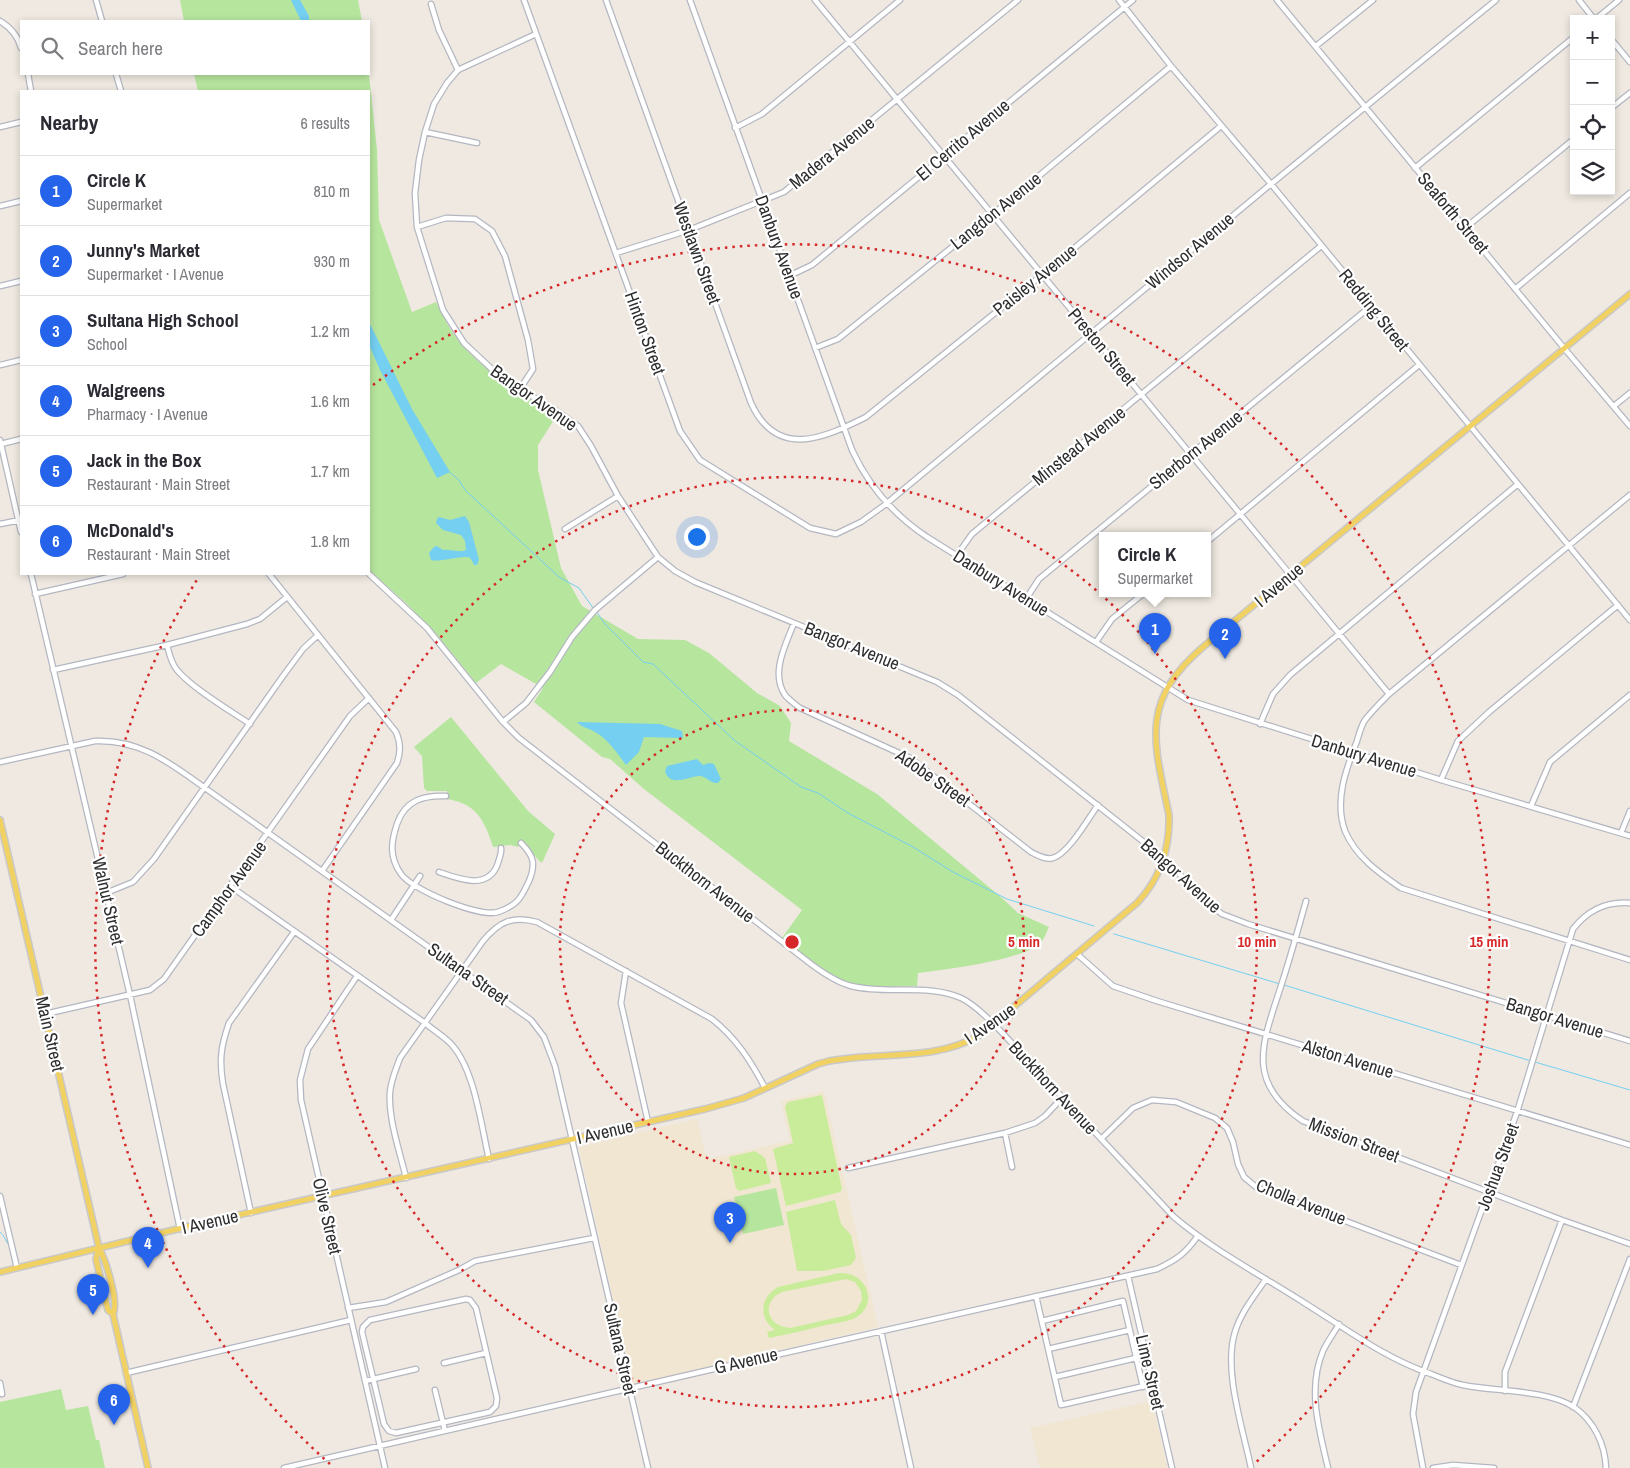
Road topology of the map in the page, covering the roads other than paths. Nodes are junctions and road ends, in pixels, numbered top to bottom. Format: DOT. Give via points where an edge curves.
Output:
graph roads {
  1 [pos="96,0"];
  2 [pos="524,0"];
  3 [pos="606,0"];
  4 [pos="690,0"];
  5 [pos="815,0"];
  6 [pos="900,0"];
  7 [pos="1018,0"];
  8 [pos="1119,0"];
  9 [pos="1133,0"];
  10 [pos="1277,0"];
  11 [pos="1372,0"];
  12 [pos="1496,0"];
  13 [pos="1579,0"];
  14 [pos="1618,0"];
  15 [pos="430,4"];
  16 [pos="1125,7"];
  17 [pos="1592,15"];
  18 [pos="1600,15"];
  19 [pos="102,20"];
  20 [pos="0,21"];
  21 [pos="536,34"];
  22 [pos="1570,40"];
  23 [pos="849,42"];
  24 [pos="1615,44"];
  25 [pos="20,46"];
  26 [pos="1316,46"];
  27 [pos="1630,62"];
  28 [pos="1170,66"];
  29 [pos="458,70"];
  30 [pos="28,75"];
  31 [pos="116,75"];
  32 [pos="32,90"];
  33 [pos="121,90"];
  34 [pos="1630,93"];
  35 [pos="897,99"];
  36 [pos="1615,105"];
  37 [pos="1366,107"];
  38 [pos="20,122"];
  39 [pos="1221,126"];
  40 [pos="0,127"];
  41 [pos="735,128"];
  42 [pos="425,132"];
  43 [pos="1570,141"];
  44 [pos="477,143"];
  45 [pos="943,156"];
  46 [pos="1415,168"];
  47 [pos="1271,184"];
  48 [pos="1630,192"];
  49 [pos="20,201"];
  50 [pos="762,202"];
  51 [pos="0,206"];
  52 [pos="992,215"];
  53 [pos="417,226"];
  54 [pos="1464,228"];
  55 [pos="689,230"];
  56 [pos="1321,246"];
  57 [pos="616,253"];
  58 [pos="789,276"];
  59 [pos="1042,276"];
  60 [pos="20,281"];
  61 [pos="0,286"];
  62 [pos="1516,289"];
  63 [pos="1630,294"];
  64 [pos="1371,306"];
  65 [pos="1090,334"];
  66 [pos="815,348"];
  67 [pos="1564,348"];
  68 [pos="20,360"];
  69 [pos="0,365"];
  70 [pos="1419,365"];
  71 [pos="520,389"];
  72 [pos="1630,393"];
  73 [pos="1141,394"];
  74 [pos="1614,406"];
  75 [pos="1470,426"];
  76 [pos="1630,426"];
  77 [pos="844,428"];
  78 [pos="20,439"];
  79 [pos="0,442"];
  80 [pos="1190,454"];
  81 [pos="1518,484"];
  82 [pos="1630,495"];
  83 [pos="618,496"];
  84 [pos="886,504"];
  85 [pos="1241,514"];
  86 [pos="20,520"];
  87 [pos="0,524"];
  88 [pos="565,529"];
  89 [pos="1211,539"];
  90 [pos="1570,545"];
  91 [pos="957,555"];
  92 [pos="658,557"];
  93 [pos="31,575"];
  94 [pos="119,575"];
  95 [pos="270,575"];
  96 [pos="370,575"];
  97 [pos="1290,576"];
  98 [pos="36,594"];
  99 [pos="287,597"];
  100 [pos="1139,597"];
  101 [pos="1026,599"];
  102 [pos="1618,605"];
  103 [pos="1630,620"];
  104 [pos="794,623"];
  105 [pos="318,635"];
  106 [pos="1339,635"];
  107 [pos="1096,642"];
  108 [pos="166,645"];
  109 [pos="53,670"];
  110 [pos="1167,688"];
  111 [pos="1389,694"];
  112 [pos="1630,695"];
  113 [pos="369,698"];
  114 [pos="503,722"];
  115 [pos="250,724"];
  116 [pos="1260,724"];
  117 [pos="71,746"];
  118 [pos="1353,752"];
  119 [pos="0,762"];
  120 [pos="1441,780"];
  121 [pos="205,788"];
  122 [pos="446,796"];
  123 [pos="1098,805"];
  124 [pos="1531,806"];
  125 [pos="1630,811"];
  126 [pos="0,820"];
  127 [pos="268,833"];
  128 [pos="1621,833"];
  129 [pos="1630,836"];
  130 [pos="522,843"];
  131 [pos="501,848"];
  132 [pos="1164,858"];
  133 [pos="322,871"];
  134 [pos="439,872"];
  135 [pos="420,876"];
  136 [pos="414,885"];
  137 [pos="230,886"];
  138 [pos="106,893"];
  139 [pos="1306,901"];
  140 [pos="1630,903"];
  141 [pos="391,920"];
  142 [pos="294,932"];
  143 [pos="1296,938"];
  144 [pos="1569,942"];
  145 [pos="1077,954"];
  146 [pos="1630,960"];
  147 [pos="462,970"];
  148 [pos="626,971"];
  149 [pos="357,976"];
  150 [pos="130,995"];
  151 [pos="45,1014"];
  152 [pos="1548,1015"];
  153 [pos="424,1023"];
  154 [pos="994,1024"];
  155 [pos="1266,1033"];
  156 [pos="1630,1041"];
  157 [pos="765,1088"];
  158 [pos="1063,1097"];
  159 [pos="1518,1112"];
  160 [pos="648,1122"];
  161 [pos="1005,1132"];
  162 [pos="1101,1139"];
  163 [pos="572,1140"];
  164 [pos="1630,1146"];
  165 [pos="489,1159"];
  166 [pos="1012,1167"];
  167 [pos="848,1168"];
  168 [pos="406,1178"];
  169 [pos="1490,1191"];
  170 [pos="0,1196"];
  171 [pos="323,1197"];
  172 [pos="251,1213"];
  173 [pos="1562,1220"];
  174 [pos="180,1229"];
  175 [pos="1197,1237"];
  176 [pos="594,1238"];
  177 [pos="1630,1244"];
  178 [pos="99,1248"];
  179 [pos="1630,1259"];
  180 [pos="1461,1265"];
  181 [pos="17,1268"];
  182 [pos="0,1272"];
  183 [pos="1128,1276"];
  184 [pos="1266,1279"];
  185 [pos="1036,1296"];
  186 [pos="348,1308"];
  187 [pos="351,1320"];
  188 [pos="1042,1321"];
  189 [pos="1340,1324"];
  190 [pos="1130,1330"];
  191 [pos="881,1331"];
  192 [pos="1048,1349"];
  193 [pos="486,1353"];
  194 [pos="1136,1358"];
  195 [pos="444,1363"];
  196 [pos="416,1369"];
  197 [pos="1422,1371"];
  198 [pos="126,1373"];
  199 [pos="1055,1377"];
  200 [pos="374,1379"];
  201 [pos="365,1381"];
  202 [pos="0,1383"];
  203 [pos="1153,1384"];
  204 [pos="1143,1387"];
  205 [pos="628,1389"];
  206 [pos="435,1390"];
  207 [pos="1505,1391"];
  208 [pos="2,1394"];
  209 [pos="1573,1407"];
  210 [pos="444,1423"];
  211 [pos="445,1431"];
  212 [pos="380,1446"];
  213 [pos="148,1468"];
  214 [pos="284,1468"];
  215 [pos="385,1468"];
  216 [pos="648,1468"];
  217 [pos="911,1468"];
  218 [pos="1172,1468"];
  219 [pos="1251,1468"];
  220 [pos="1328,1468"];
  221 [pos="1422,1468"];
  222 [pos="1433,1468"];
  223 [pos="1494,1468"];
  224 [pos="1606,1468"];
  1 -- 19 [label="street"];
  2 -- 21 [label="street, Hinton Street"];
  3 -- 55 [label="street, Westlawn Street"];
  4 -- 41 [label="street, Danbury Avenue"];
  5 -- 23 [label="street, Preston Street"];
  6 -- 23 [label="street"];
  7 -- 35 [label="street, Madera Avenue"];
  8 -- 16 [label="street, Redding Street"];
  9 -- 16 [label="street, El Cerrito Avenue"];
  10 -- 26 [label="street, Seaforth Street"];
  11 -- 26 [label="street"];
  12 -- 37 [label="street, Windsor Avenue"];
  13 -- 17 [label="street"];
  14 -- 18 [label="street"];
  15 -- 29 [label="street"];
  16 -- 28 [label="street, Redding Street"];
  16 -- 45 [label="street, El Cerrito Avenue"];
  20 -- 25 [label="street" via="15,34"];
  21 -- 29 [label="street, Bangor Avenue"];
  21 -- 57 [label="street, Hinton Street"];
  22 -- 46 [label="street"];
  23 -- 35 [label="street, Preston Street"];
  23 -- 41 [label="street" via="762,114"];
  24 -- 27 [label="street"];
  26 -- 37 [label="street, Seaforth Street"];
  28 -- 39 [label="street, Redding Street"];
  28 -- 52 [label="street, Langdon Avenue"];
  29 -- 42 [label="street, Bangor Avenue" via="434,104"];
  30 -- 32 [label="street"];
  31 -- 33 [label="street"];
  34 -- 36 [label="street"];
  35 -- 45 [label="street, Preston Street"];
  35 -- 50 [label="street, Madera Avenue" via="784,192"];
  37 -- 46 [label="street, Seaforth Street"];
  37 -- 47 [label="street, Windsor Avenue"];
  38 -- 40 [label="street"];
  39 -- 47 [label="street, Redding Street"];
  39 -- 59 [label="street, Paisley Avenue"];
  41 -- 50 [label="street, Danbury Avenue"];
  42 -- 44 [label="street"];
  42 -- 53 [label="street, Bangor Avenue" via="416,193"];
  43 -- 54 [label="street"];
  45 -- 52 [label="street, Preston Street"];
  45 -- 58 [label="street, El Cerrito Avenue" via="812,265"];
  46 -- 54 [label="street, Seaforth Street"];
  47 -- 56 [label="street, Redding Street"];
  47 -- 65 [label="street, Windsor Avenue"];
  48 -- 62 [label="street"];
  49 -- 51 [label="street"];
  50 -- 55 [label="street, Madera Avenue"];
  50 -- 58 [label="street, Danbury Avenue"];
  52 -- 59 [label="street, Preston Street"];
  52 -- 66 [label="street, Langdon Avenue" via="838,339"];
  53 -- 71 [label="street, Bangor Avenue" via="443,310 464,343 495,372"];
  53 -- 71 [label="street" via="446,218 475,219 492,231 505,256 528,340 533,369"];
  54 -- 62 [label="street, Seaforth Street"];
  55 -- 57 [label="street, Madera Avenue"];
  55 -- 77 [label="street, Westlawn Street" via="751,402 762,421 791,439 807,440"];
  56 -- 64 [label="street, Redding Street"];
  56 -- 73 [label="street, Minstead Avenue"];
  57 -- 84 [label="street, Hinton Street" via="680,431 700,460 810,528 836,534 861,522"];
  58 -- 66 [label="street, Danbury Avenue"];
  59 -- 65 [label="street, Preston Street"];
  59 -- 77 [label="street, Paisley Avenue" via="866,417"];
  60 -- 61 [label="street"];
  62 -- 67 [label="street, Seaforth Street"];
  63 -- 67 [label="main road, I Avenue"];
  64 -- 70 [label="street, Redding Street"];
  64 -- 80 [label="street, Sherborn Avenue"];
  65 -- 73 [label="street, Preston Street"];
  65 -- 84 [label="street, Windsor Avenue"];
  66 -- 77 [label="street, Danbury Avenue"];
  67 -- 74 [label="street, Seaforth Street"];
  67 -- 75 [label="main road, I Avenue"];
  68 -- 69 [label="street"];
  70 -- 75 [label="street, Redding Street"];
  70 -- 85 [label="street"];
  71 -- 83 [label="street, Bangor Avenue" via="578,426"];
  72 -- 74 [label="street"];
  73 -- 80 [label="street, Preston Street"];
  73 -- 91 [label="street, Minstead Avenue" via="972,534"];
  74 -- 76 [label="street, Seaforth Street"];
  75 -- 81 [label="street, Redding Street"];
  75 -- 97 [label="main road, I Avenue"];
  77 -- 84 [label="street, Danbury Avenue" via="863,472"];
  78 -- 79 [label="street"];
  79 -- 86 [label="street"];
  80 -- 85 [label="street, Preston Street"];
  80 -- 101 [label="street, Sherborn Avenue" via="1039,578"];
  81 -- 90 [label="street, Redding Street"];
  81 -- 106 [label="street"];
  82 -- 90 [label="street"];
  83 -- 88 [label="street"];
  83 -- 92 [label="street, Bangor Avenue"];
  84 -- 91 [label="street, Danbury Avenue" via="918,531"];
  85 -- 89 [label="street"];
  85 -- 97 [label="street, Preston Street"];
  86 -- 87 [label="street"];
  90 -- 102 [label="street, Redding Street"];
  90 -- 111 [label="street"];
  91 -- 101 [label="street, Danbury Avenue"];
  92 -- 104 [label="street, Bangor Avenue" via="675,572 695,582"];
  92 -- 114 [label="street" via="595,610 526,703"];
  93 -- 98 [label="street, Walnut Street"];
  94 -- 98 [label="street"];
  95 -- 99 [label="street"];
  96 -- 114 [label="street, Buckthorn Avenue" via="427,628"];
  97 -- 106 [label="street, Preston Street"];
  97 -- 110 [label="main road, I Avenue" via="1186,662"];
  98 -- 109 [label="street, Walnut Street"];
  99 -- 105 [label="street"];
  99 -- 108 [label="street" via="260,619"];
  100 -- 107 [label="street" via="1112,619"];
  101 -- 107 [label="street, Danbury Avenue"];
  102 -- 103 [label="street, Redding Street"];
  102 -- 120 [label="street" via="1458,741"];
  104 -- 123 [label="street, Bangor Avenue" via="937,682"];
  104 -- 123 [label="street, Adobe Street" via="778,675 786,696 800,708 910,758 1031,852 1052,859 1064,852"];
  105 -- 113 [label="street"];
  105 -- 115 [label="street" via="303,649"];
  106 -- 111 [label="street, Preston Street"];
  106 -- 116 [label="street" via="1273,694"];
  107 -- 110 [label="street, Danbury Avenue"];
  108 -- 109 [label="street"];
  108 -- 115 [label="street" via="177,670"];
  109 -- 117 [label="street, Walnut Street"];
  110 -- 116 [label="street, Danbury Avenue" via="1188,700"];
  110 -- 132 [label="main road, I Avenue" via="1158,710 1156,732 1168,815 1169,835"];
  111 -- 118 [label="street" via="1365,720"];
  112 -- 124 [label="street" via="1550,762"];
  113 -- 127 [label="street, Camphor Avenue" via="350,716"];
  113 -- 133 [label="street" via="396,732 400,754 385,782"];
  114 -- 154 [label="street, Buckthorn Avenue" via="527,745 827,975 860,988 951,994 971,1004"];
  115 -- 121 [label="street"];
  116 -- 118 [label="street, Danbury Avenue"];
  117 -- 119 [label="street, Sultana Street"];
  117 -- 121 [label="street, Sultana Street" via="104,740 137,746"];
  117 -- 138 [label="street, Walnut Street"];
  118 -- 120 [label="street, Danbury Avenue"];
  118 -- 144 [label="street" via="1341,792 1341,812 1345,831 1358,853 1378,872 1401,888"];
  120 -- 124 [label="street, Danbury Avenue"];
  121 -- 127 [label="street, Sultana Street"];
  121 -- 138 [label="street" via="154,860 133,882"];
  122 -- 136 [label="street" via="423,797 408,806 399,819 391,843 394,862 402,876"];
  123 -- 132 [label="street, Bangor Avenue"];
  124 -- 128 [label="street, Danbury Avenue"];
  125 -- 128 [label="street"];
  126 -- 151 [label="main road, Main Street"];
  127 -- 133 [label="street, Sultana Street"];
  127 -- 137 [label="street, Camphor Avenue"];
  128 -- 129 [label="street, Danbury Avenue"];
  130 -- 136 [label="street" via="530,852 532,874 520,900 497,912 485,913 459,906"];
  131 -- 134 [label="street" via="495,870 484,879 465,881"];
  132 -- 143 [label="street, Bangor Avenue" via="1222,914"];
  132 -- 145 [label="main road, I Avenue" via="1144,896"];
  133 -- 141 [label="street, Sultana Street"];
  135 -- 136 [label="street"];
  136 -- 141 [label="street"];
  137 -- 142 [label="street"];
  137 -- 150 [label="street, Camphor Avenue" via="164,979 150,990"];
  138 -- 150 [label="street, Walnut Street"];
  139 -- 143 [label="street, Mission Street"];
  140 -- 144 [label="street, Joshua Street" via="1608,904 1589,912 1573,929"];
  141 -- 147 [label="street, Sultana Street"];
  142 -- 149 [label="street"];
  142 -- 172 [label="street" via="230,1023 223,1038 220,1063 223,1084"];
  143 -- 152 [label="street, Bangor Avenue"];
  143 -- 155 [label="street, Mission Street"];
  144 -- 146 [label="street"];
  144 -- 152 [label="street, Joshua Street"];
  145 -- 154 [label="main road, I Avenue"];
  145 -- 155 [label="street, Alston Avenue" via="1113,986"];
  147 -- 148 [label="street" via="495,927 523,918 537,922"];
  147 -- 153 [label="street"];
  147 -- 163 [label="street, Sultana Street" via="523,1013 544,1037 555,1066"];
  148 -- 157 [label="street" via="693,1007 726,1030 751,1062"];
  148 -- 160 [label="street" via="621,1003"];
  149 -- 153 [label="street"];
  149 -- 171 [label="street, Olive Street" via="308,1049 300,1080 301,1100"];
  150 -- 151 [label="street, Camphor Avenue"];
  150 -- 174 [label="street, Walnut Street"];
  151 -- 178 [label="main road, Main Street"];
  152 -- 156 [label="street, Bangor Avenue"];
  152 -- 159 [label="street, Joshua Street"];
  153 -- 165 [label="street" via="452,1045 465,1064"];
  153 -- 168 [label="street" via="400,1058 390,1093"];
  154 -- 157 [label="main road, I Avenue" via="973,1039 950,1049 829,1061"];
  154 -- 158 [label="street, Buckthorn Avenue"];
  155 -- 159 [label="street, Alston Avenue"];
  155 -- 169 [label="street, Mission Street" via="1262,1059 1266,1080 1286,1110 1303,1121"];
  157 -- 160 [label="main road, I Avenue" via="733,1102"];
  158 -- 161 [label="street" via="1035,1123"];
  158 -- 162 [label="street, Buckthorn Avenue"];
  159 -- 164 [label="street, Alston Avenue"];
  159 -- 169 [label="street, Joshua Street"];
  160 -- 163 [label="main road, I Avenue"];
  161 -- 166 [label="street"];
  161 -- 167 [label="street"];
  162 -- 175 [label="street, Buckthorn Avenue"];
  162 -- 180 [label="street, Cholla Avenue" via="1134,1108 1152,1100 1176,1102 1215,1118 1227,1128 1244,1177 1256,1187"];
  163 -- 165 [label="main road, I Avenue"];
  163 -- 176 [label="street, Sultana Street"];
  165 -- 168 [label="main road, I Avenue"];
  168 -- 171 [label="main road, I Avenue"];
  169 -- 173 [label="street, Mission Street"];
  169 -- 180 [label="street, Joshua Street"];
  170 -- 181 [label="street"];
  171 -- 172 [label="main road, I Avenue"];
  171 -- 186 [label="street, Olive Street"];
  172 -- 174 [label="main road, I Avenue"];
  173 -- 177 [label="street, Mission Street"];
  173 -- 207 [label="street" via="1505,1372"];
  174 -- 178 [label="main road, I Avenue"];
  175 -- 183 [label="street, G Avenue" via="1175,1261"];
  175 -- 184 [label="street, Buckthorn Avenue"];
  176 -- 186 [label="street" via="475,1260 386,1302"];
  176 -- 205 [label="street, Sultana Street"];
  178 -- 181 [label="main road, I Avenue"];
  178 -- 198 [label="main road, Main Street" via="96,1259"];
  179 -- 209 [label="street"];
  180 -- 197 [label="street, Joshua Street"];
  181 -- 182 [label="main road, I Avenue"];
  183 -- 185 [label="street, G Avenue"];
  183 -- 203 [label="street, Lime Street"];
  184 -- 189 [label="street, Buckthorn Avenue"];
  184 -- 219 [label="street" via="1244,1312 1231,1350 1231,1372"];
  185 -- 188 [label="street"];
  185 -- 191 [label="street, G Avenue"];
  186 -- 187 [label="street, Olive Street"];
  187 -- 198 [label="street"];
  187 -- 201 [label="street, Olive Street"];
  188 -- 190 [label="street" via="1123,1301"];
  188 -- 192 [label="street"];
  189 -- 197 [label="street, Buckthorn Avenue" via="1380,1352"];
  189 -- 220 [label="street" via="1324,1350 1314,1394"];
  190 -- 192 [label="street"];
  190 -- 194 [label="street"];
  191 -- 205 [label="street, G Avenue"];
  191 -- 217 [label="street"];
  192 -- 199 [label="street"];
  193 -- 195 [label="street"];
  193 -- 200 [label="street" via="476,1308 470,1300 370,1320 362,1332"];
  193 -- 210 [label="street" via="496,1406 490,1412"];
  194 -- 199 [label="street"];
  194 -- 204 [label="street"];
  196 -- 200 [label="street"];
  197 -- 207 [label="street, Buckthorn Avenue" via="1462,1385"];
  197 -- 221 [label="street, Joshua Street" via="1413,1414"];
  198 -- 213 [label="main road, Main Street"];
  199 -- 204 [label="street" via="1061,1405"];
  200 -- 201 [label="street"];
  200 -- 210 [label="street" via="384,1424 389,1431 396,1433"];
  201 -- 212 [label="street, Olive Street"];
  202 -- 208 [label="street"];
  203 -- 204 [label="street"];
  203 -- 218 [label="street, Lime Street"];
  205 -- 211 [label="street, G Avenue"];
  205 -- 216 [label="street, Sultana Street"];
  206 -- 210 [label="street"];
  207 -- 209 [label="street, Buckthorn Avenue" via="1545,1396"];
  209 -- 224 [label="street, Buckthorn Avenue" via="1590,1421 1600,1437"];
  210 -- 211 [label="street"];
  211 -- 212 [label="street, G Avenue"];
  212 -- 214 [label="street, G Avenue"];
  212 -- 215 [label="street, Olive Street"];
  222 -- 223 [label="street" via="1454,1465"];
}
